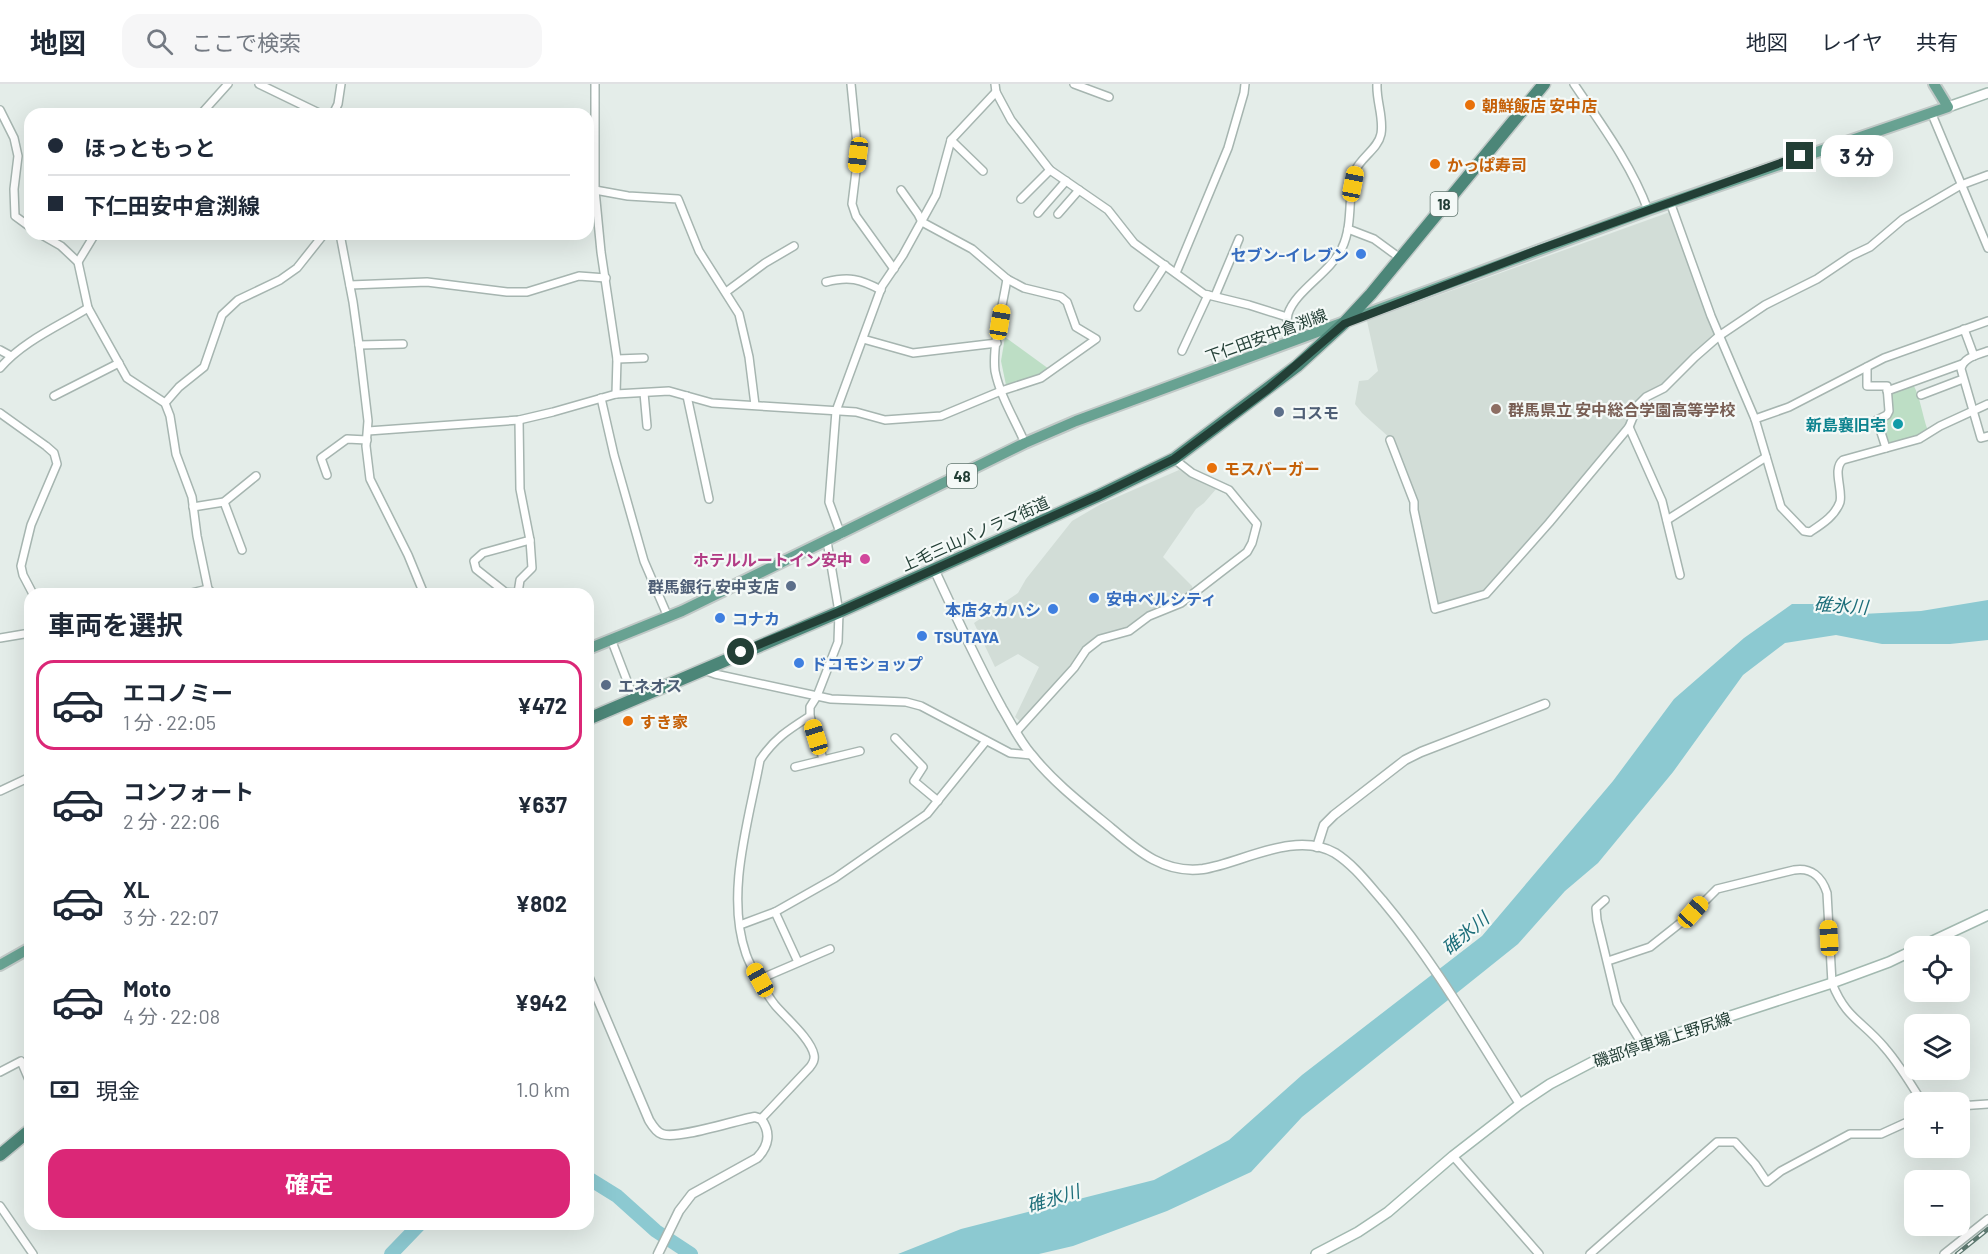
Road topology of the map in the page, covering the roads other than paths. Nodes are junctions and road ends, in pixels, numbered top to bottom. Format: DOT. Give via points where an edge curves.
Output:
graph roads {
  1 [pos="228,84"];
  2 [pos="259,84"];
  3 [pos="341,84"];
  4 [pos="595,84"];
  5 [pos="851,84"];
  6 [pos="995,84"];
  7 [pos="1074,84"];
  8 [pos="1245,84"];
  9 [pos="1377,84"];
  10 [pos="1544,84"];
  11 [pos="1574,84"];
  12 [pos="1934,84"];
  13 [pos="996,92"];
  14 [pos="1988,93"];
  15 [pos="1109,97"];
  16 [pos="1948,107"];
  17 [pos="206,108"];
  18 [pos="309,108"];
  19 [pos="336,108"];
  20 [pos="0,110"];
  21 [pos="1931,112"];
  22 [pos="951,140"];
  23 [pos="1050,170"];
  24 [pos="983,171"];
  25 [pos="1988,175"];
  26 [pos="1066,181"];
  27 [pos="1961,185"];
  28 [pos="596,190"];
  29 [pos="901,190"];
  30 [pos="1079,190"];
  31 [pos="1021,199"];
  32 [pos="1670,202"];
  33 [pos="1648,210"];
  34 [pos="1038,213"];
  35 [pos="1058,214"];
  36 [pos="922,222"];
  37 [pos="24,223"];
  38 [pos="1348,229"];
  39 [pos="1239,238"];
  40 [pos="50,240"];
  41 [pos="91,240"];
  42 [pos="319,240"];
  43 [pos="341,240"];
  44 [pos="794,246"];
  45 [pos="1988,248"];
  46 [pos="1400,258"];
  47 [pos="78,262"];
  48 [pos="1165,265"];
  49 [pos="894,269"];
  50 [pos="1176,273"];
  51 [pos="606,278"];
  52 [pos="1007,279"];
  53 [pos="826,282"];
  54 [pos="350,285"];
  55 [pos="881,290"];
  56 [pos="726,292"];
  57 [pos="1211,295"];
  58 [pos="1138,307"];
  59 [pos="88,308"];
  60 [pos="1287,317"];
  61 [pos="1988,321"];
  62 [pos="1344,324"];
  63 [pos="1964,329"];
  64 [pos="1719,336"];
  65 [pos="863,339"];
  66 [pos="1287,342"];
  67 [pos="997,343"];
  68 [pos="403,344"];
  69 [pos="359,345"];
  70 [pos="0,350"];
  71 [pos="1182,351"];
  72 [pos="1988,351"];
  73 [pos="11,356"];
  74 [pos="1974,356"];
  75 [pos="644,358"];
  76 [pos="618,359"];
  77 [pos="119,363"];
  78 [pos="1962,364"];
  79 [pos="1867,367"];
  80 [pos="0,368"];
  81 [pos="1963,379"];
  82 [pos="1001,391"];
  83 [pos="1887,391"];
  84 [pos="644,393"];
  85 [pos="616,394"];
  86 [pos="1921,395"];
  87 [pos="54,396"];
  88 [pos="687,396"];
  89 [pos="601,398"];
  90 [pos="165,403"];
  91 [pos="1988,404"];
  92 [pos="755,405"];
  93 [pos="836,411"];
  94 [pos="1972,411"];
  95 [pos="0,413"];
  96 [pos="1755,419"];
  97 [pos="519,420"];
  98 [pos="647,426"];
  99 [pos="1629,427"];
  100 [pos="368,431"];
  101 [pos="1988,436"];
  102 [pos="367,440"];
  103 [pos="1390,440"];
  104 [pos="1025,443"];
  105 [pos="1886,448"];
  106 [pos="1766,457"];
  107 [pos="1174,459"];
  108 [pos="327,475"];
  109 [pos="256,476"];
  110 [pos="709,499"];
  111 [pos="224,502"];
  112 [pos="193,507"];
  113 [pos="1666,520"];
  114 [pos="841,535"];
  115 [pos="530,540"];
  116 [pos="827,541"];
  117 [pos="242,550"];
  118 [pos="934,569"];
  119 [pos="1680,575"];
  120 [pos="30,588"];
  121 [pos="209,588"];
  122 [pos="422,588"];
  123 [pos="500,588"];
  124 [pos="519,588"];
  125 [pos="839,612"];
  126 [pos="668,617"];
  127 [pos="24,634"];
  128 [pos="0,638"];
  129 [pos="611,639"];
  130 [pos="594,646"];
  131 [pos="702,669"];
  132 [pos="817,696"];
  133 [pos="634,699"];
  134 [pos="1545,704"];
  135 [pos="594,716"];
  136 [pos="810,716"];
  137 [pos="1016,732"];
  138 [pos="895,738"];
  139 [pos="986,741"];
  140 [pos="860,751"];
  141 [pos="1031,755"];
  142 [pos="823,759"];
  143 [pos="795,767"];
  144 [pos="24,780"];
  145 [pos="0,791"];
  146 [pos="938,801"];
  147 [pos="1317,848"];
  148 [pos="1605,900"];
  149 [pos="775,912"];
  150 [pos="1988,915"];
  151 [pos="740,925"];
  152 [pos="1943,936"];
  153 [pos="830,948"];
  154 [pos="24,951"];
  155 [pos="1904,955"];
  156 [pos="1608,961"];
  157 [pos="798,962"];
  158 [pos="0,965"];
  159 [pos="760,980"];
  160 [pos="1832,983"];
  161 [pos="594,990"];
  162 [pos="1642,1044"];
  163 [pos="24,1068"];
  164 [pos="0,1072"];
  165 [pos="1915,1092"];
  166 [pos="1520,1104"];
  167 [pos="1988,1104"];
  168 [pos="1970,1105"];
  169 [pos="761,1119"];
  170 [pos="1904,1124"];
  171 [pos="24,1135"];
  172 [pos="0,1155"];
  173 [pos="1453,1156"];
  174 [pos="0,1206"];
  175 [pos="1988,1219"];
  176 [pos="33,1254"];
  177 [pos="658,1254"];
  178 [pos="1316,1254"];
  179 [pos="1539,1254"];
  180 [pos="1590,1254"];
  181 [pos="1944,1254"];
  1 -- 17 [label="street"];
  2 -- 18 [label="street"];
  3 -- 19 [label="street"];
  4 -- 28 [label="street"];
  5 -- 49 [label="street" via="858,155 852,204 856,216"];
  6 -- 13 [label="street"];
  7 -- 15 [label="street"];
  8 -- 50 [label="street" via="1228,148"];
  9 -- 38 [label="street" via="1381,135 1356,171"];
  10 -- 46 [label="highway, 18"];
  11 -- 33 [label="street" via="1622,156"];
  12 -- 16 [label="main road"];
  13 -- 22 [label="street"];
  13 -- 23 [label="street" via="1011,120"];
  14 -- 16 [label="main road"];
  16 -- 21 [label="main road, 下仁田安中倉渕線 / 48"];
  20 -- 37 [label="street" via="18,156 15,216"];
  21 -- 27 [label="street"];
  21 -- 32 [label="main road, 下仁田安中倉渕線 / 48"];
  22 -- 24 [label="street"];
  22 -- 36 [label="street" via="936,195"];
  23 -- 26 [label="street"];
  23 -- 31 [label="street"];
  25 -- 27 [label="street"];
  26 -- 30 [label="street"];
  26 -- 34 [label="street"];
  27 -- 45 [label="street"];
  27 -- 64 [label="street" via="1904,219 1870,247 1765,305"];
  28 -- 51 [label="street"];
  28 -- 56 [label="street" via="678,199 699,250"];
  29 -- 36 [label="street"];
  30 -- 35 [label="street"];
  30 -- 48 [label="street" via="1108,210 1134,243"];
  32 -- 33 [label="main road, 下仁田安中倉渕線 / 48"];
  32 -- 64 [label="street"];
  33 -- 62 [label="main road, 下仁田安中倉渕線 / 48"];
  36 -- 49 [label="street"];
  36 -- 52 [label="street" via="972,249"];
  38 -- 46 [label="street" via="1374,239"];
  38 -- 60 [label="street" via="1330,266 1292,305"];
  39 -- 57 [label="street"];
  40 -- 47 [label="street"];
  41 -- 47 [label="street"];
  42 -- 90 [label="street" via="297,268 238,300 222,315 204,367"];
  43 -- 54 [label="street"];
  44 -- 56 [label="street"];
  46 -- 62 [label="highway, 18"];
  47 -- 59 [label="street"];
  48 -- 50 [label="street"];
  48 -- 58 [label="street"];
  49 -- 55 [label="street"];
  50 -- 57 [label="street"];
  51 -- 54 [label="street" via="579,276 526,292 427,282"];
  51 -- 76 [label="street"];
  52 -- 67 [label="street"];
  52 -- 82 [label="street" via="1024,288 1061,297 1071,309 1076,327 1096,339 1041,378"];
  53 -- 55 [label="street" via="861,280"];
  54 -- 69 [label="street"];
  55 -- 65 [label="street"];
  56 -- 92 [label="street" via="738,314"];
  57 -- 60 [label="street"];
  57 -- 71 [label="street"];
  59 -- 73 [label="street"];
  59 -- 77 [label="street"];
  60 -- 66 [label="street"];
  61 -- 63 [label="street"];
  62 -- 66 [label="main road, 下仁田安中倉渕線 / 48"];
  62 -- 107 [label="highway, 上毛三山パノラマ街道 / 18" via="1288,373"];
  63 -- 74 [label="street"];
  63 -- 79 [label="street"];
  64 -- 96 [label="street"];
  64 -- 99 [label="street" via="1664,388 1638,405"];
  65 -- 67 [label="street" via="914,353"];
  65 -- 93 [label="street"];
  66 -- 104 [label="main road, 下仁田安中倉渕線 / 48"];
  67 -- 82 [label="street" via="996,372"];
  68 -- 69 [label="street"];
  69 -- 100 [label="street"];
  70 -- 73 [label="street"];
  72 -- 74 [label="street"];
  73 -- 80 [label="street"];
  74 -- 78 [label="street"];
  75 -- 76 [label="street"];
  76 -- 85 [label="street"];
  77 -- 87 [label="street"];
  77 -- 90 [label="street" via="127,378"];
  78 -- 81 [label="street"];
  78 -- 83 [label="street"];
  79 -- 83 [label="street" via="1867,387 1887,387"];
  79 -- 96 [label="street" via="1789,407"];
  81 -- 86 [label="street"];
  81 -- 94 [label="street"];
  82 -- 93 [label="street" via="941,416 885,420"];
  82 -- 104 [label="street"];
  83 -- 105 [label="street" via="1889,411 1877,420"];
  84 -- 85 [label="street"];
  84 -- 88 [label="street" via="669,391"];
  84 -- 98 [label="street"];
  85 -- 89 [label="street"];
  88 -- 92 [label="street" via="712,403"];
  88 -- 110 [label="street"];
  89 -- 97 [label="street"];
  89 -- 126 [label="street" via="644,561"];
  90 -- 112 [label="street"];
  91 -- 94 [label="street"];
  92 -- 93 [label="street"];
  93 -- 114 [label="street" via="830,502"];
  94 -- 101 [label="street" via="1981,438"];
  94 -- 105 [label="street" via="1919,439"];
  95 -- 120 [label="street" via="54,453 57,464 31,525 21,566"];
  96 -- 106 [label="street"];
  97 -- 100 [label="street"];
  97 -- 115 [label="street" via="520,489"];
  99 -- 103 [label="street" via="1485,594 1435,609 1414,502"];
  99 -- 113 [label="street" via="1662,501"];
  100 -- 102 [label="street"];
  102 -- 108 [label="street" via="346,439 321,458"];
  102 -- 122 [label="street" via="370,479"];
  104 -- 114 [label="main road, 下仁田安中倉渕線 / 48"];
  105 -- 106 [label="street" via="1839,463 1840,501 1832,517 1810,532 1804,531 1781,507"];
  106 -- 113 [label="street"];
  107 -- 118 [label="highway, 上毛三山パノラマ街道 / 18"];
  107 -- 137 [label="street" via="1192,473 1230,490 1257,524 1247,552 1181,603 1149,616 1129,631 1100,639 1086,650"];
  109 -- 111 [label="street"];
  111 -- 112 [label="street"];
  111 -- 117 [label="street"];
  112 -- 121 [label="street"];
  113 -- 119 [label="street"];
  114 -- 116 [label="main road, 下仁田安中倉渕線 / 48"];
  115 -- 123 [label="street" via="483,553 474,561 476,569"];
  115 -- 124 [label="street" via="532,568 520,580"];
  116 -- 125 [label="street"];
  116 -- 126 [label="main road, 下仁田安中倉渕線 / 48"];
  118 -- 125 [label="highway, 上毛三山パノラマ街道 / 18"];
  118 -- 137 [label="street"];
  125 -- 131 [label="highway, 上毛三山パノラマ街道 / 18"];
  125 -- 132 [label="street" via="838,642"];
  126 -- 129 [label="main road, 下仁田安中倉渕線 / 48"];
  127 -- 128 [label="street"];
  129 -- 130 [label="main road, 下仁田安中倉渕線 / 48"];
  129 -- 133 [label="street"];
  131 -- 132 [label="street"];
  131 -- 133 [label="highway, 上毛三山パノラマ街道 / 18"];
  132 -- 136 [label="street" via="810,706"];
  132 -- 139 [label="street" via="906,702"];
  133 -- 135 [label="highway, 上毛三山パノラマ街道 / 18"];
  134 -- 147 [label="street" via="1405,760 1324,825"];
  136 -- 142 [label="street"];
  136 -- 151 [label="street" via="781,734 760,760 738,874"];
  137 -- 141 [label="street"];
  138 -- 146 [label="street" via="923,767 914,781"];
  139 -- 141 [label="street" via="1010,753"];
  139 -- 146 [label="street"];
  140 -- 142 [label="street"];
  141 -- 147 [label="street" via="1069,793 1154,862 1201,869 1274,848"];
  142 -- 143 [label="street"];
  144 -- 145 [label="street"];
  146 -- 149 [label="street" via="927,814 844,871"];
  147 -- 166 [label="street" via="1332,852 1361,875 1398,919"];
  148 -- 156 [label="street" via="1596,908"];
  149 -- 151 [label="street"];
  149 -- 157 [label="street"];
  150 -- 152 [label="main road"];
  151 -- 159 [label="street" via="746,954"];
  153 -- 157 [label="street"];
  154 -- 158 [label="main road"];
  155 -- 160 [label="main road, 磯部停車場上野尻線"];
  156 -- 160 [label="street" via="1650,947 1717,889 1803,868 1818,876 1827,893"];
  156 -- 162 [label="street" via="1617,1003"];
  157 -- 159 [label="street"];
  159 -- 169 [label="street" via="814,1054 814,1061"];
  160 -- 162 [label="main road, 磯部停車場上野尻線"];
  160 -- 165 [label="street" via="1843,1007 1884,1046"];
  161 -- 169 [label="street" via="654,1128 662,1134 676,1135 748,1118"];
  162 -- 166 [label="main road, 磯部停車場上野尻線" via="1598,1059"];
  163 -- 164 [label="street" via="21,1061"];
  166 -- 173 [label="main road, 磯部停車場上野尻線"];
  167 -- 168 [label="street"];
  169 -- 177 [label="street" via="768,1132 765,1150 692,1194"];
  170 -- 180 [label="street" via="1881,1134 1850,1134 1767,1182 1735,1142 1717,1142"];
  171 -- 172 [label="highway"];
  173 -- 178 [label="main road, 磯部停車場上野尻線" via="1381,1217"];
  173 -- 179 [label="street"];
  174 -- 176 [label="street"];
  175 -- 181 [label="street"];
}
